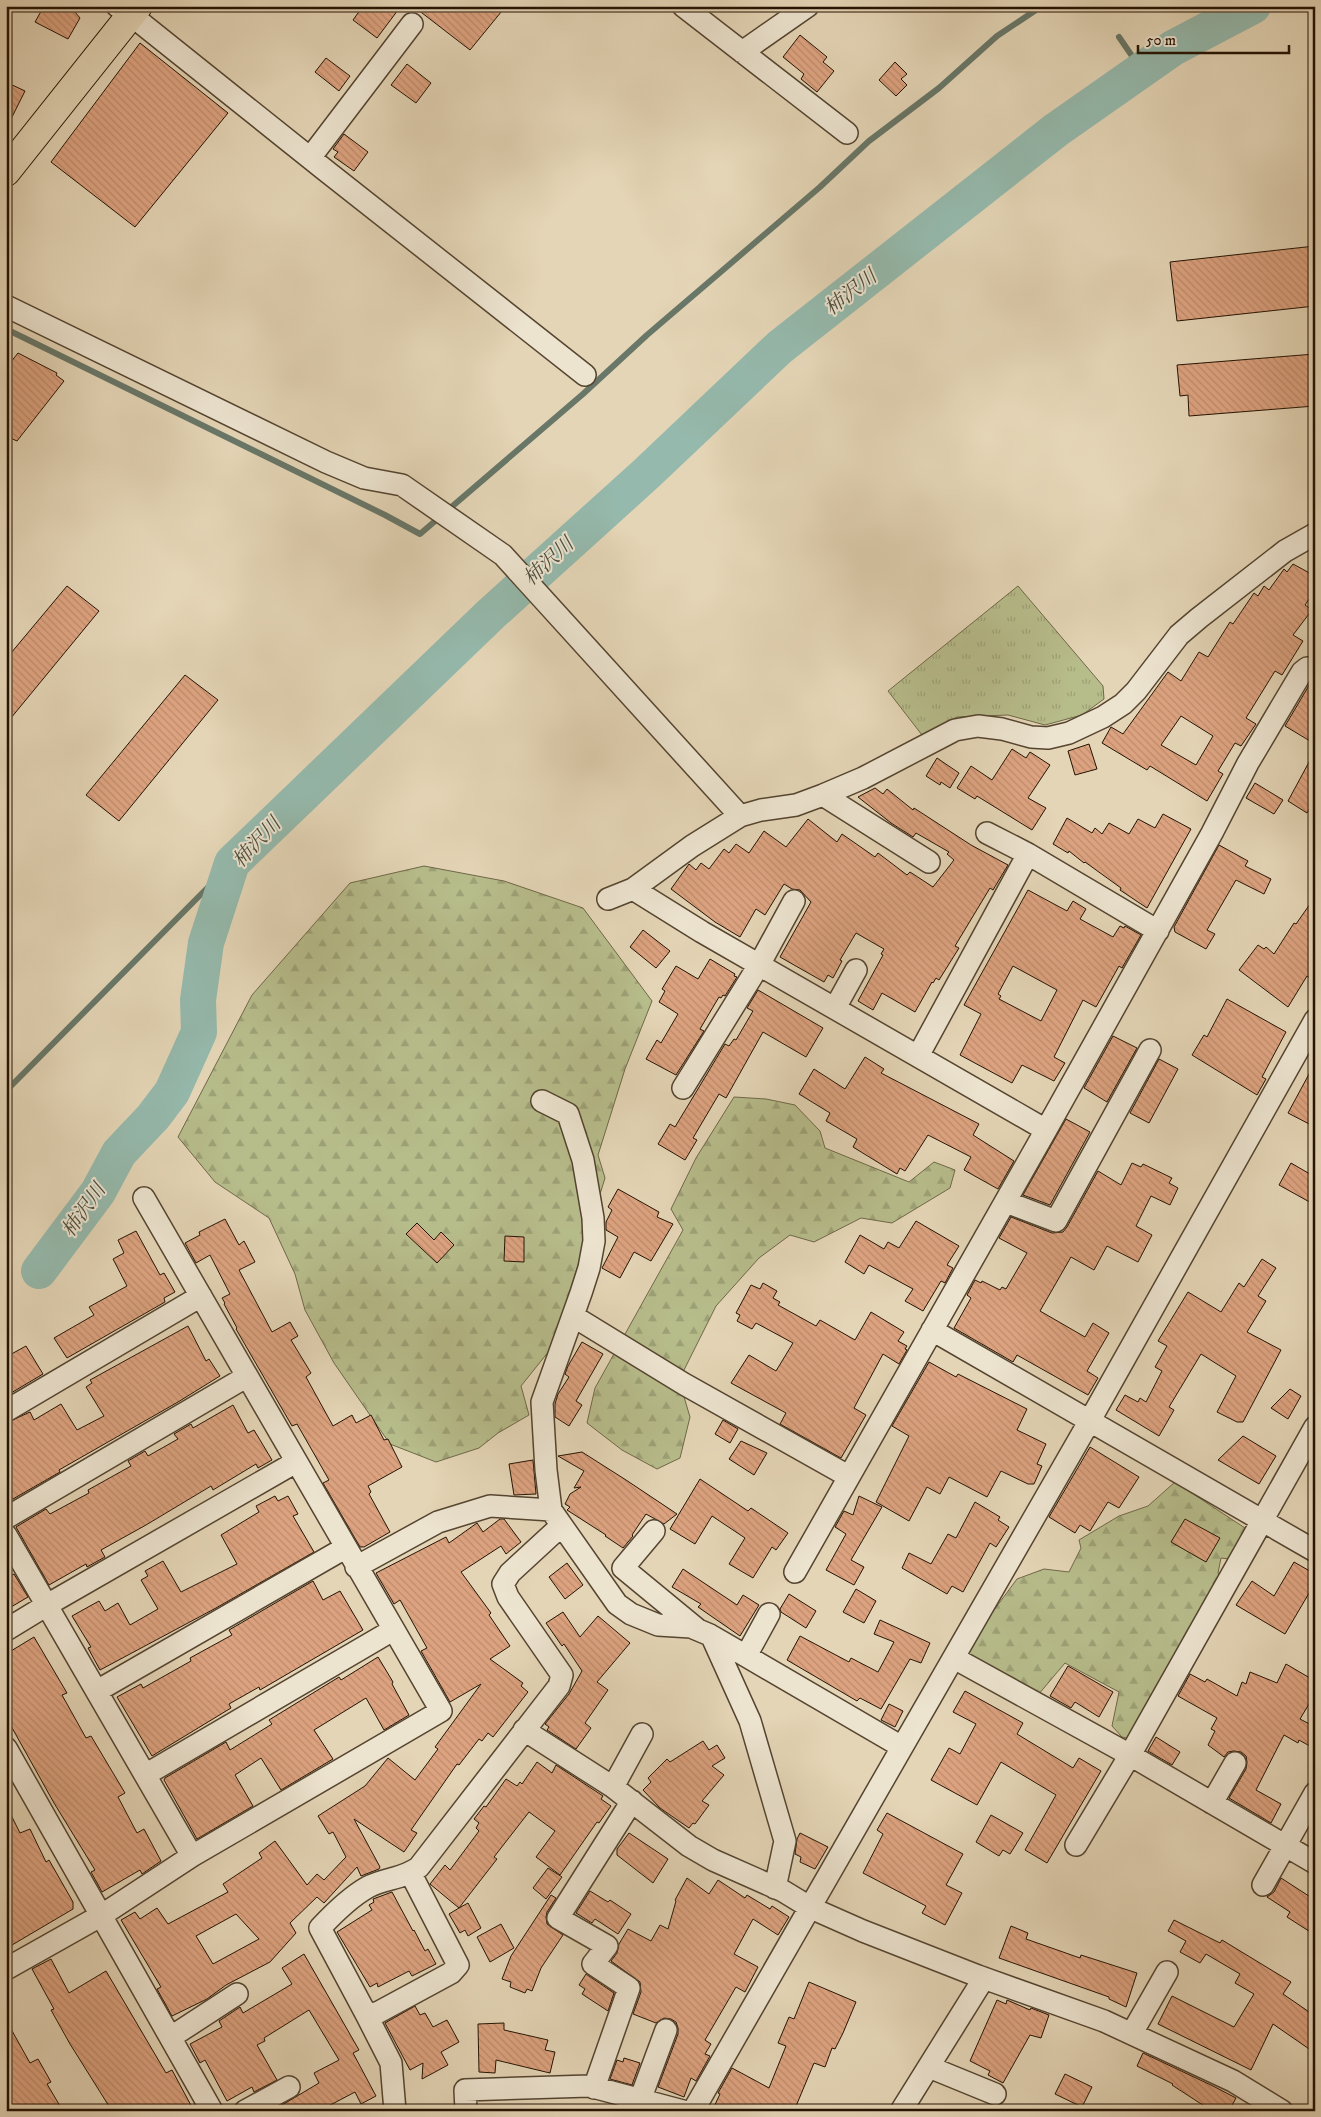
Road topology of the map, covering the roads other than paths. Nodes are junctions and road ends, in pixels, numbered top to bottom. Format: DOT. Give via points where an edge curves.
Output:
graph roads {
  1 [pos="683,6"];
  2 [pos="808,6"];
  3 [pos="129,9"];
  4 [pos="412,24"];
  5 [pos="742,52"];
  6 [pos="847,133"];
  7 [pos="310,158"];
  8 [pos="6,172"];
  9 [pos="6,306"];
  10 [pos="585,374"];
  11 [pos="1315,534"];
  12 [pos="1315,670"];
  13 [pos="823,795"];
  14 [pos="740,816"];
  15 [pos="987,833"];
  16 [pos="1028,854"];
  17 [pos="929,862"];
  18 [pos="633,889"];
  19 [pos="608,899"];
  20 [pos="794,901"];
  21 [pos="1158,931"];
  22 [pos="760,965"];
  23 [pos="856,970"];
  24 [pos="835,1008"];
  25 [pos="1315,1021"];
  26 [pos="1150,1050"];
  27 [pos="918,1056"];
  28 [pos="683,1088"];
  29 [pos="542,1101"];
  30 [pos="1046,1130"];
  31 [pos="144,1198"];
  32 [pos="1006,1202"];
  33 [pos="201,1296"];
  34 [pos="573,1316"];
  35 [pos="932,1330"];
  36 [pos="246,1377"];
  37 [pos="6,1411"];
  38 [pos="1089,1422"];
  39 [pos="1315,1427"];
  40 [pos="296,1462"];
  41 [pos="848,1476"];
  42 [pos="6,1518"];
  43 [pos="556,1518"];
  44 [pos="1262,1522"];
  45 [pos="654,1531"];
  46 [pos="6,1535"];
  47 [pos="346,1548"];
  48 [pos="1315,1551"];
  49 [pos="356,1567"];
  50 [pos="795,1572"];
  51 [pos="47,1605"];
  52 [pos="769,1614"];
  53 [pos="6,1630"];
  54 [pos="393,1630"];
  55 [pos="705,1633"];
  56 [pos="746,1656"];
  57 [pos="954,1658"];
  58 [pos="97,1691"];
  59 [pos="524,1730"];
  60 [pos="642,1734"];
  61 [pos="902,1747"];
  62 [pos="6,1748"];
  63 [pos="1130,1755"];
  64 [pos="1235,1762"];
  65 [pos="145,1775"];
  66 [pos="613,1787"];
  67 [pos="1315,1793"];
  68 [pos="632,1801"];
  69 [pos="1212,1803"];
  70 [pos="1076,1845"];
  71 [pos="1285,1845"];
  72 [pos="192,1856"];
  73 [pos="1315,1862"];
  74 [pos="411,1874"];
  75 [pos="1263,1885"];
  76 [pos="776,1888"];
  77 [pos="811,1908"];
  78 [pos="102,1915"];
  79 [pos="6,1969"];
  80 [pos="1167,1972"];
  81 [pos="984,1978"];
  82 [pos="237,1994"];
  83 [pos="366,2014"];
  84 [pos="666,2030"];
  85 [pos="1132,2033"];
  86 [pos="171,2037"];
  87 [pos="929,2067"];
  88 [pos="289,2087"];
  89 [pos="594,2088"];
  90 [pos="995,2094"];
  91 [pos="640,2100"];
  92 [pos="1262,2105"];
  93 [pos="212,2111"];
  94 [pos="245,2111"];
  95 [pos="395,2111"];
  96 [pos="466,2111"];
  97 [pos="683,2111"];
  98 [pos="693,2111"];
  99 [pos="902,2111"];
  100 [pos="1282,2111"];
  1 -- 5 [label="street"];
  2 -- 5 [label="street"];
  3 -- 7 [label="street"];
  3 -- 8 [label="main road"];
  4 -- 7 [label="street"];
  5 -- 6 [label="street"];
  7 -- 10 [label="street"];
  9 -- 14 [label="street" via="326,462 364,478 402,485 503,555"];
  11 -- 13 [label="street" via="1284,550 1199,618 1179,636 1130,697 1104,717 1069,733 1048,738 1031,738 978,726 955,730"];
  12 -- 21 [label="street" via="1307,668 1302,672 1248,763"];
  13 -- 14 [label="street"];
  13 -- 17 [label="street"];
  14 -- 18 [label="street"];
  15 -- 16 [label="street"];
  16 -- 21 [label="street"];
  16 -- 27 [label="street"];
  18 -- 19 [label="street"];
  18 -- 22 [label="street"];
  20 -- 22 [label="street"];
  21 -- 30 [label="street"];
  22 -- 24 [label="street"];
  22 -- 28 [label="street"];
  23 -- 24 [label="street"];
  24 -- 27 [label="street"];
  25 -- 38 [label="street"];
  26 -- 32 [label="street" via="1056,1221"];
  27 -- 30 [label="street"];
  29 -- 34 [label="street" via="568,1114 583,1160 592,1218 592,1250"];
  30 -- 32 [label="street"];
  31 -- 33 [label="street"];
  32 -- 35 [label="street"];
  33 -- 36 [label="street"];
  33 -- 37 [label="street"];
  34 -- 41 [label="street" via="684,1384"];
  34 -- 43 [label="street" via="542,1402 546,1470"];
  35 -- 38 [label="street"];
  35 -- 41 [label="street"];
  36 -- 40 [label="street"];
  36 -- 42 [label="street"];
  38 -- 44 [label="street"];
  38 -- 57 [label="street"];
  39 -- 44 [label="street"];
  40 -- 47 [label="street"];
  40 -- 51 [label="street"];
  41 -- 50 [label="street"];
  43 -- 49 [label="street" via="498,1506 481,1508 438,1522"];
  43 -- 55 [label="street" via="617,1604 631,1614 658,1625 691,1627"];
  43 -- 59 [label="street" via="504,1584 508,1597 562,1675 559,1686"];
  44 -- 48 [label="street"];
  44 -- 63 [label="street"];
  45 -- 55 [label="street" via="624,1568"];
  46 -- 51 [label="street"];
  47 -- 49 [label="street"];
  47 -- 58 [label="street"];
  49 -- 54 [label="street"];
  51 -- 53 [label="street"];
  51 -- 58 [label="street"];
  52 -- 56 [label="street"];
  54 -- 65 [label="street"];
  54 -- 72 [label="street" via="441,1711"];
  55 -- 56 [label="street"];
  55 -- 76 [label="street" via="750,1721 786,1841"];
  56 -- 61 [label="street"];
  57 -- 61 [label="street"];
  57 -- 63 [label="street"];
  58 -- 65 [label="street"];
  59 -- 66 [label="street"];
  59 -- 74 [label="street" via="442,1839"];
  60 -- 66 [label="street"];
  61 -- 77 [label="street"];
  62 -- 78 [label="street"];
  63 -- 69 [label="street"];
  63 -- 70 [label="street"];
  64 -- 69 [label="street"];
  65 -- 72 [label="street"];
  66 -- 68 [label="street"];
  67 -- 71 [label="street"];
  68 -- 76 [label="street" via="689,1846"];
  68 -- 89 [label="street" via="558,1918 607,1946 593,1964 629,1988"];
  69 -- 71 [label="street"];
  71 -- 73 [label="street"];
  71 -- 75 [label="street"];
  72 -- 78 [label="street"];
  74 -- 83 [label="street" via="369,1887 342,1905 320,1928"];
  74 -- 83 [label="street" via="458,1965 451,1973 377,2013"];
  76 -- 77 [label="street"];
  77 -- 81 [label="street"];
  77 -- 98 [label="street"];
  78 -- 79 [label="street"];
  78 -- 86 [label="street"];
  80 -- 85 [label="street"];
  81 -- 85 [label="street"];
  81 -- 87 [label="street"];
  82 -- 86 [label="street"];
  83 -- 95 [label="street" via="391,2063"];
  84 -- 91 [label="street"];
  85 -- 92 [label="street" via="1233,2081"];
  86 -- 93 [label="street"];
  87 -- 90 [label="street"];
  87 -- 99 [label="street"];
  88 -- 94 [label="street"];
  89 -- 91 [label="street"];
  89 -- 96 [label="street" via="465,2090"];
  91 -- 97 [label="street"];
  92 -- 100 [label="street"];
}
